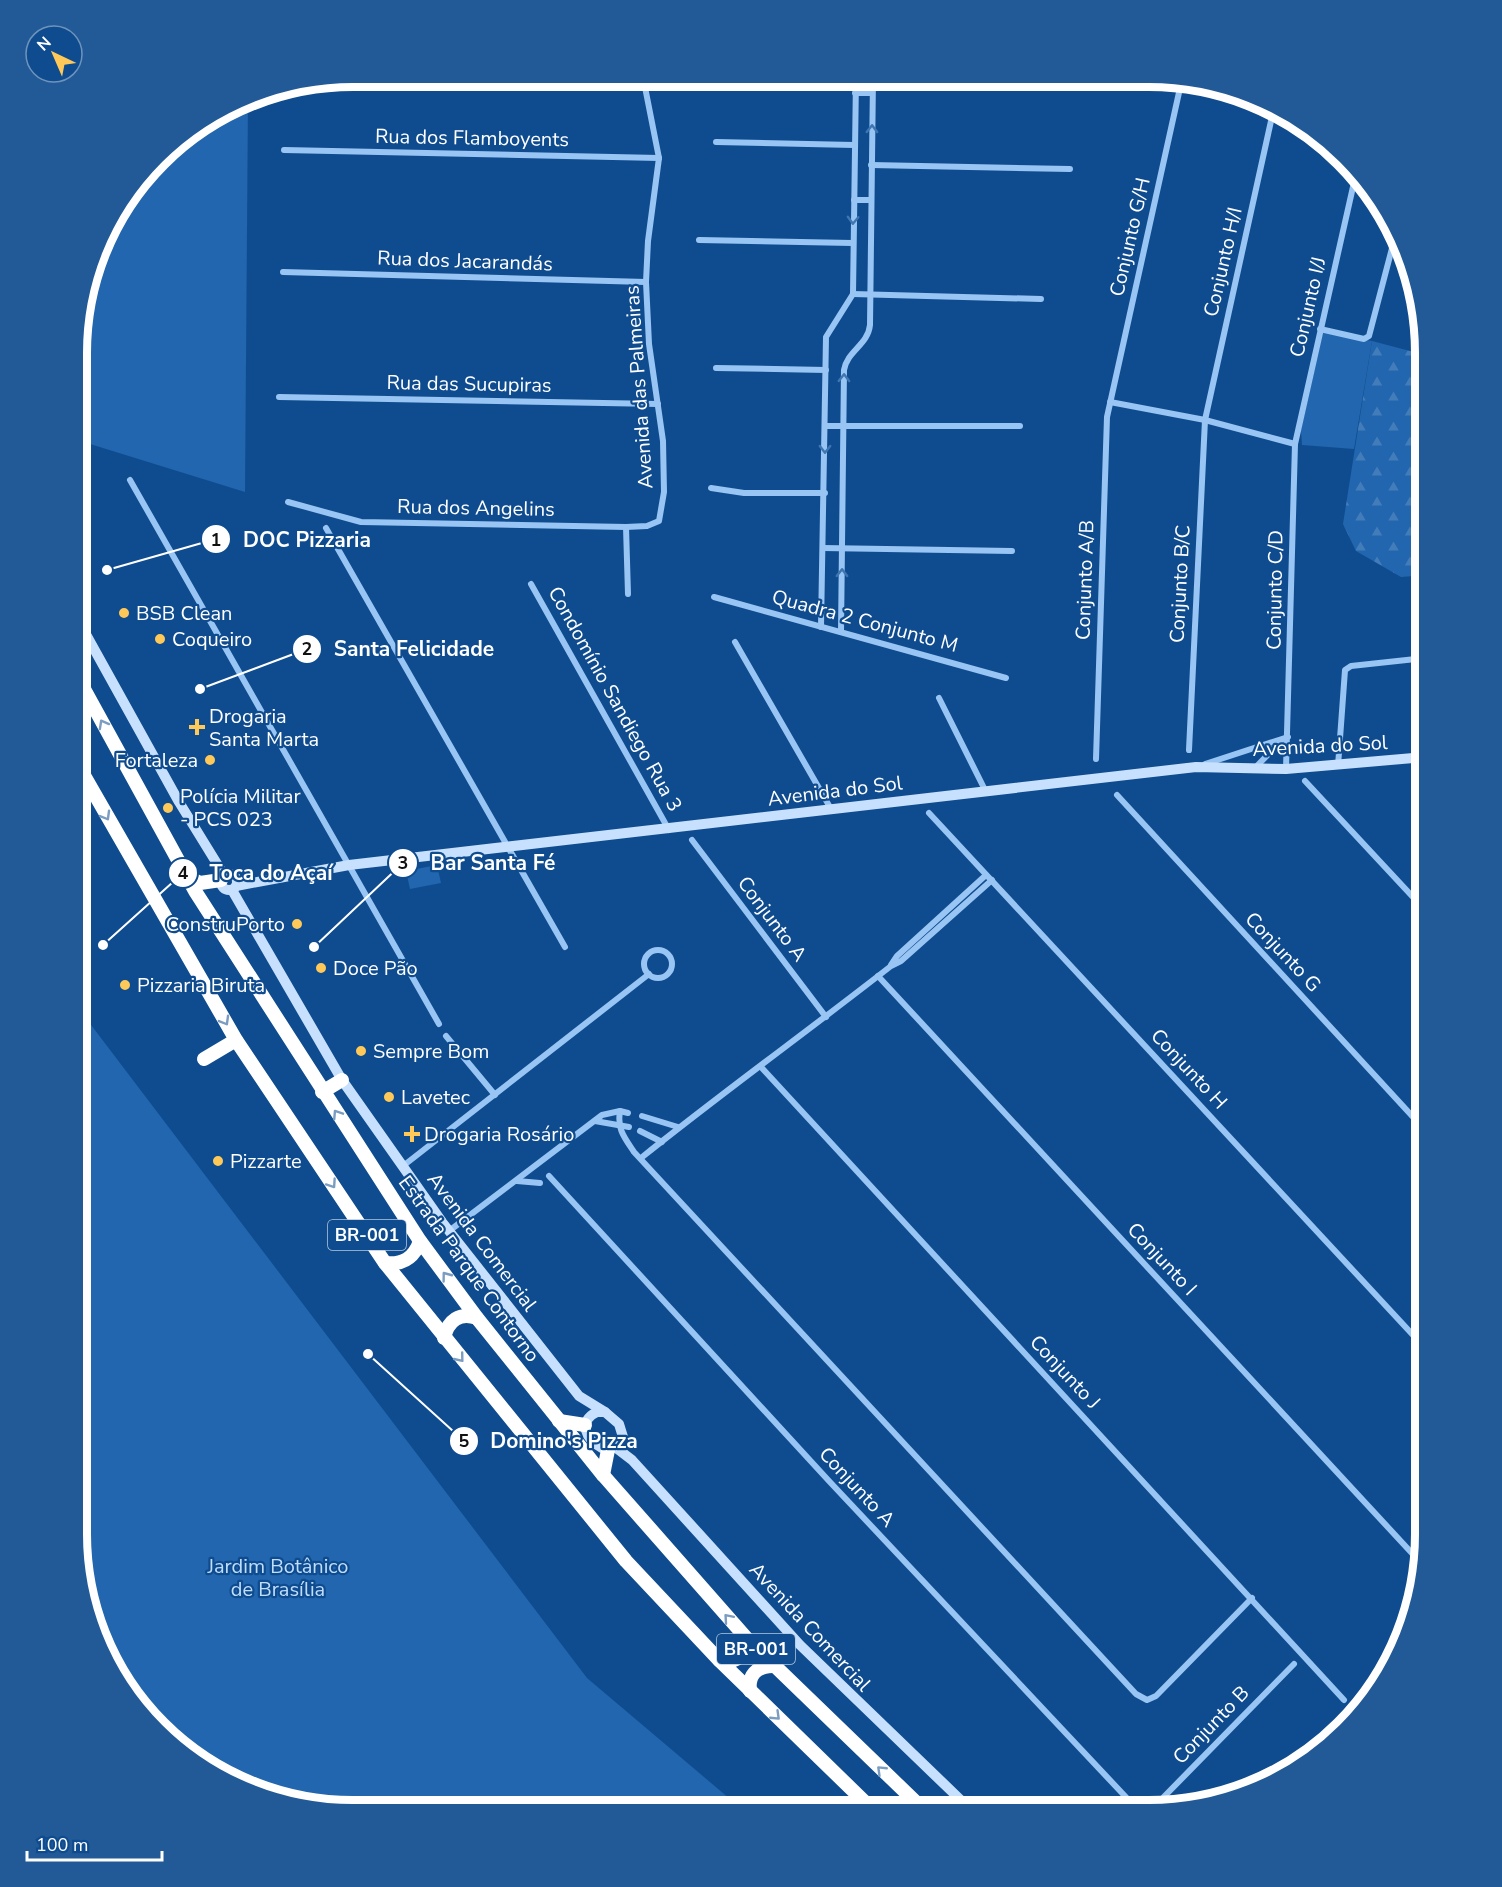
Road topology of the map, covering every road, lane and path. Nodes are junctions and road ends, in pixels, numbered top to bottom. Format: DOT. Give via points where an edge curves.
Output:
graph roads {
  1 [pos="645,87"];
  2 [pos="855,87"];
  3 [pos="872,87"];
  4 [pos="1180,89"];
  5 [pos="855,93"];
  6 [pos="872,93"];
  7 [pos="1272,117"];
  8 [pos="716,142"];
  9 [pos="854,145"];
  10 [pos="284,150"];
  11 [pos="659,158"];
  12 [pos="872,165"];
  13 [pos="1070,169"];
  14 [pos="1354,183"];
  15 [pos="854,200"];
  16 [pos="871,200"];
  17 [pos="699,240"];
  18 [pos="852,243"];
  19 [pos="1393,246"];
  20 [pos="283,272"];
  21 [pos="646,282"];
  22 [pos="853,294"];
  23 [pos="870,294"];
  24 [pos="1041,299"];
  25 [pos="1320,329"];
  26 [pos="716,368"];
  27 [pos="826,370"];
  28 [pos="279,397"];
  29 [pos="1110,402"];
  30 [pos="658,404"];
  31 [pos="1204,420"];
  32 [pos="825,426"];
  33 [pos="844,426"];
  34 [pos="1020,426"];
  35 [pos="1295,444"];
  36 [pos="130,480"];
  37 [pos="711,488"];
  38 [pos="825,492"];
  39 [pos="288,502"];
  40 [pos="662,517"];
  41 [pos="626,527"];
  42 [pos="326,528"];
  43 [pos="823,548"];
  44 [pos="842,549"];
  45 [pos="1012,551"];
  46 [pos="531,584"];
  47 [pos="628,594"];
  48 [pos="714,597"];
  49 [pos="821,627"];
  50 [pos="841,632"];
  51 [pos="87,636"];
  52 [pos="735,642"];
  53 [pos="1415,659"];
  54 [pos="1006,678"];
  55 [pos="87,694"];
  56 [pos="939,698"];
  57 [pos="1284,739"];
  58 [pos="1189,750"];
  59 [pos="1248,751"];
  60 [pos="1415,758"];
  61 [pos="1096,759"];
  62 [pos="1338,766"];
  63 [pos="1196,767"];
  64 [pos="1249,769"];
  65 [pos="1286,769"];
  66 [pos="87,781"];
  67 [pos="1305,781"];
  68 [pos="987,793"];
  69 [pos="1117,795"];
  70 [pos="831,809"];
  71 [pos="929,813"];
  72 [pos="669,830"];
  73 [pos="692,840"];
  74 [pos="507,848"];
  75 [pos="349,865"];
  76 [pos="986,875"];
  77 [pos="186,876"];
  78 [pos="992,880"];
  79 [pos="228,882"];
  80 [pos="1415,899"];
  81 [pos="204,906"];
  82 [pos="931,930"];
  83 [pos="565,947"];
  84 [pos="649,974"];
  85 [pos="878,976"];
  86 [pos="826,1017"];
  87 [pos="439,1024"];
  88 [pos="446,1036"];
  89 [pos="236,1040"];
  90 [pos="204,1059"];
  91 [pos="761,1067"];
  92 [pos="342,1080"];
  93 [pos="322,1092"];
  94 [pos="495,1095"];
  95 [pos="642,1116"];
  96 [pos="1415,1119"];
  97 [pos="594,1121"];
  98 [pos="618,1124"];
  99 [pos="629,1127"];
  100 [pos="678,1127"];
  101 [pos="640,1131"];
  102 [pos="662,1142"];
  103 [pos="641,1158"];
  104 [pos="540,1162"];
  105 [pos="403,1166"];
  106 [pos="545,1169"];
  107 [pos="549,1176"];
  108 [pos="517,1181"];
  109 [pos="554,1184"];
  110 [pos="449,1231"];
  111 [pos="420,1241"];
  112 [pos="386,1263"];
  113 [pos="477,1318"];
  114 [pos="1415,1337"];
  115 [pos="444,1338"];
  116 [pos="579,1396"];
  117 [pos="605,1412"];
  118 [pos="588,1419"];
  119 [pos="559,1421"];
  120 [pos="623,1437"];
  121 [pos="612,1449"];
  122 [pos="632,1460"];
  123 [pos="603,1475"];
  124 [pos="1414,1554"];
  125 [pos="1252,1598"];
  126 [pos="749,1641"];
  127 [pos="719,1660"];
  128 [pos="1294,1664"];
  129 [pos="772,1666"];
  130 [pos="750,1691"];
  131 [pos="1344,1700"];
  132 [pos="1161,1799"];
  133 [pos="863,1800"];
  134 [pos="913,1800"];
  135 [pos="960,1800"];
  136 [pos="1129,1800"];
  1 -- 11 [label="street, Avenida das Palmeiras"];
  2 -- 5 [label="street"];
  3 -- 6 [label="street"];
  4 -- 29 [label="street, Conjunto G/H"];
  5 -- 6 [label="street"];
  5 -- 9 [label="street"];
  12 -- 6 [label="street, one-way"];
  7 -- 31 [label="street, Conjunto H/I"];
  8 -- 9 [label="street"];
  9 -- 15 [label="street"];
  10 -- 11 [label="street, Rua dos Flamboyents"];
  11 -- 21 [label="street, Avenida das Palmeiras"];
  12 -- 13 [label="street"];
  12 -- 16 [label="street"];
  14 -- 25 [label="street, Conjunto I/J"];
  15 -- 16 [label="street"];
  15 -- 18 [label="street, one-way"];
  16 -- 23 [label="street"];
  17 -- 18 [label="street"];
  18 -- 22 [label="street"];
  19 -- 25 [label="street" via="1370,336 1364,339"];
  20 -- 21 [label="street, Rua dos Jacarandás"];
  21 -- 30 [label="street, Avenida das Palmeiras" via="649,344"];
  22 -- 23 [label="street"];
  22 -- 27 [label="street" via="826,337"];
  23 -- 24 [label="street"];
  33 -- 23 [label="street, one-way" via="845,364 869,333"];
  25 -- 35 [label="street, Conjunto I/J"];
  26 -- 27 [label="street"];
  27 -- 32 [label="street"];
  28 -- 30 [label="street, Rua das Sucupiras"];
  29 -- 31 [label="street"];
  29 -- 61 [label="street, Conjunto A/B"];
  30 -- 40 [label="street, Avenida das Palmeiras" via="663,441"];
  31 -- 35 [label="street"];
  31 -- 58 [label="street, Conjunto B/C"];
  32 -- 33 [label="street"];
  32 -- 38 [label="street, one-way"];
  33 -- 34 [label="street"];
  33 -- 44 [label="street"];
  35 -- 57 [label="street, Conjunto C/D"];
  36 -- 75 [label="street"];
  37 -- 38 [label="street" via="744,493"];
  38 -- 43 [label="street"];
  39 -- 41 [label="street, Rua dos Angelins" via="361,522"];
  40 -- 41 [label="street, Rua dos Angelins" via="653,525"];
  41 -- 47 [label="street"];
  42 -- 74 [label="street"];
  43 -- 44 [label="street"];
  43 -- 49 [label="street"];
  44 -- 45 [label="street"];
  50 -- 44 [label="street, one-way"];
  46 -- 72 [label="street, Condomínio Sandiego Rua 3"];
  48 -- 49 [label="street, Quadra 2 Conjunto M"];
  49 -- 50 [label="street, Quadra 2 Conjunto M"];
  50 -- 54 [label="street, Quadra 2 Conjunto M"];
  51 -- 79 [label="street, Avenida Comercial"];
  52 -- 70 [label="street"];
  53 -- 62 [label="street" via="1351,666 1345,670"];
  77 -- 55 [label="highway, Estrada Parque Contorno / BR-001, one-way"];
  56 -- 68 [label="street"];
  57 -- 59 [label="street"];
  57 -- 64 [label="street"];
  57 -- 65 [label="street, Conjunto C/D"];
  59 -- 63 [label="street"];
  59 -- 64 [label="street" via="1244,758"];
  60 -- 62 [label="street, Avenida do Sol"];
  62 -- 65 [label="street, Avenida do Sol"];
  63 -- 64 [label="street, Avenida do Sol"];
  63 -- 68 [label="street, Avenida do Sol"];
  64 -- 65 [label="street, Avenida do Sol"];
  66 -- 89 [label="highway, BR-001, one-way"];
  67 -- 80 [label="street"];
  68 -- 70 [label="street, Avenida do Sol"];
  69 -- 96 [label="street, Conjunto G"];
  70 -- 72 [label="street, Avenida do Sol"];
  71 -- 76 [label="street, Conjunto H"];
  72 -- 74 [label="street, Avenida do Sol"];
  73 -- 86 [label="street, Conjunto A"];
  74 -- 75 [label="street, Avenida do Sol"];
  74 -- 83 [label="street"];
  75 -- 79 [label="street, Avenida do Sol" via="251,882"];
  75 -- 87 [label="street"];
  76 -- 78 [label="street, Conjunto H"];
  76 -- 82 [label="street"];
  77 -- 79 [label="highway" via="200,883"];
  77 -- 81 [label="highway, Estrada Parque Contorno / BR-001"];
  78 -- 82 [label="street"];
  78 -- 114 [label="street, Conjunto H"];
  79 -- 81 [label="highway" via="211,894"];
  79 -- 92 [label="street, Avenida Comercial"];
  81 -- 93 [label="highway, Estrada Parque Contorno / BR-001"];
  82 -- 85 [label="street" via="901,961"];
  84 -- 84 [label="street" via="662,977 669,972 669,955 657,950 649,954 645,966"];
  84 -- 94 [label="street"];
  85 -- 86 [label="street"];
  85 -- 124 [label="street, Conjunto I"];
  86 -- 91 [label="street"];
  88 -- 94 [label="street"];
  89 -- 90 [label="highway"];
  89 -- 112 [label="highway, BR-001, one-way"];
  91 -- 100 [label="street"];
  91 -- 125 [label="street, Conjunto J"];
  92 -- 93 [label="highway"];
  92 -- 105 [label="street, Avenida Comercial"];
  111 -- 93 [label="highway, Estrada Parque Contorno / BR-001, one-way"];
  94 -- 105 [label="street"];
  95 -- 100 [label="street"];
  97 -- 98 [label="street"];
  97 -- 98 [label="street" via="603,1115 624,1112"];
  97 -- 104 [label="street"];
  98 -- 99 [label="street"];
  98 -- 103 [label="street"];
  100 -- 102 [label="street"];
  101 -- 102 [label="street"];
  102 -- 103 [label="street"];
  103 -- 125 [label="street" via="1136,1694 1147,1700 1156,1696"];
  104 -- 106 [label="street"];
  104 -- 108 [label="street"];
  105 -- 110 [label="street, Avenida Comercial"];
  107 -- 109 [label="street, Conjunto A"];
  108 -- 109 [label="street"];
  108 -- 110 [label="street"];
  109 -- 136 [label="street, Conjunto A"];
  110 -- 116 [label="street, Avenida Comercial"];
  111 -- 112 [label="highway" via="411,1258"];
  113 -- 111 [label="highway, Estrada Parque Contorno / BR-001, one-way"];
  112 -- 115 [label="highway, BR-001"];
  113 -- 115 [label="highway" via="467,1314 456,1318"];
  113 -- 119 [label="highway, Estrada Parque Contorno / BR-001"];
  115 -- 127 [label="highway, BR-001, one-way" via="626,1561"];
  116 -- 117 [label="street, Avenida Comercial"];
  116 -- 118 [label="street, Avenida Comercial"];
  117 -- 118 [label="street"];
  117 -- 120 [label="street, Avenida Comercial" via="619,1424"];
  118 -- 119 [label="highway"];
  118 -- 121 [label="street, Avenida Comercial" via="590,1439"];
  119 -- 123 [label="highway, Estrada Parque Contorno / BR-001"];
  120 -- 121 [label="street"];
  120 -- 122 [label="street, Avenida Comercial"];
  121 -- 122 [label="street, Avenida Comercial"];
  121 -- 123 [label="highway"];
  122 -- 135 [label="street, Avenida Comercial" via="807,1652"];
  126 -- 123 [label="highway, Estrada Parque Contorno / BR-001, one-way"];
  125 -- 131 [label="street, Conjunto J"];
  126 -- 127 [label="highway" via="736,1660"];
  126 -- 129 [label="highway, Estrada Parque Contorno / BR-001"];
  127 -- 130 [label="highway, BR-001"];
  128 -- 132 [label="street, Conjunto B"];
  129 -- 130 [label="highway" via="756,1670 751,1676"];
  134 -- 129 [label="highway, Estrada Parque Contorno / BR-001, one-way"];
  130 -- 133 [label="highway, BR-001, one-way"];
}
